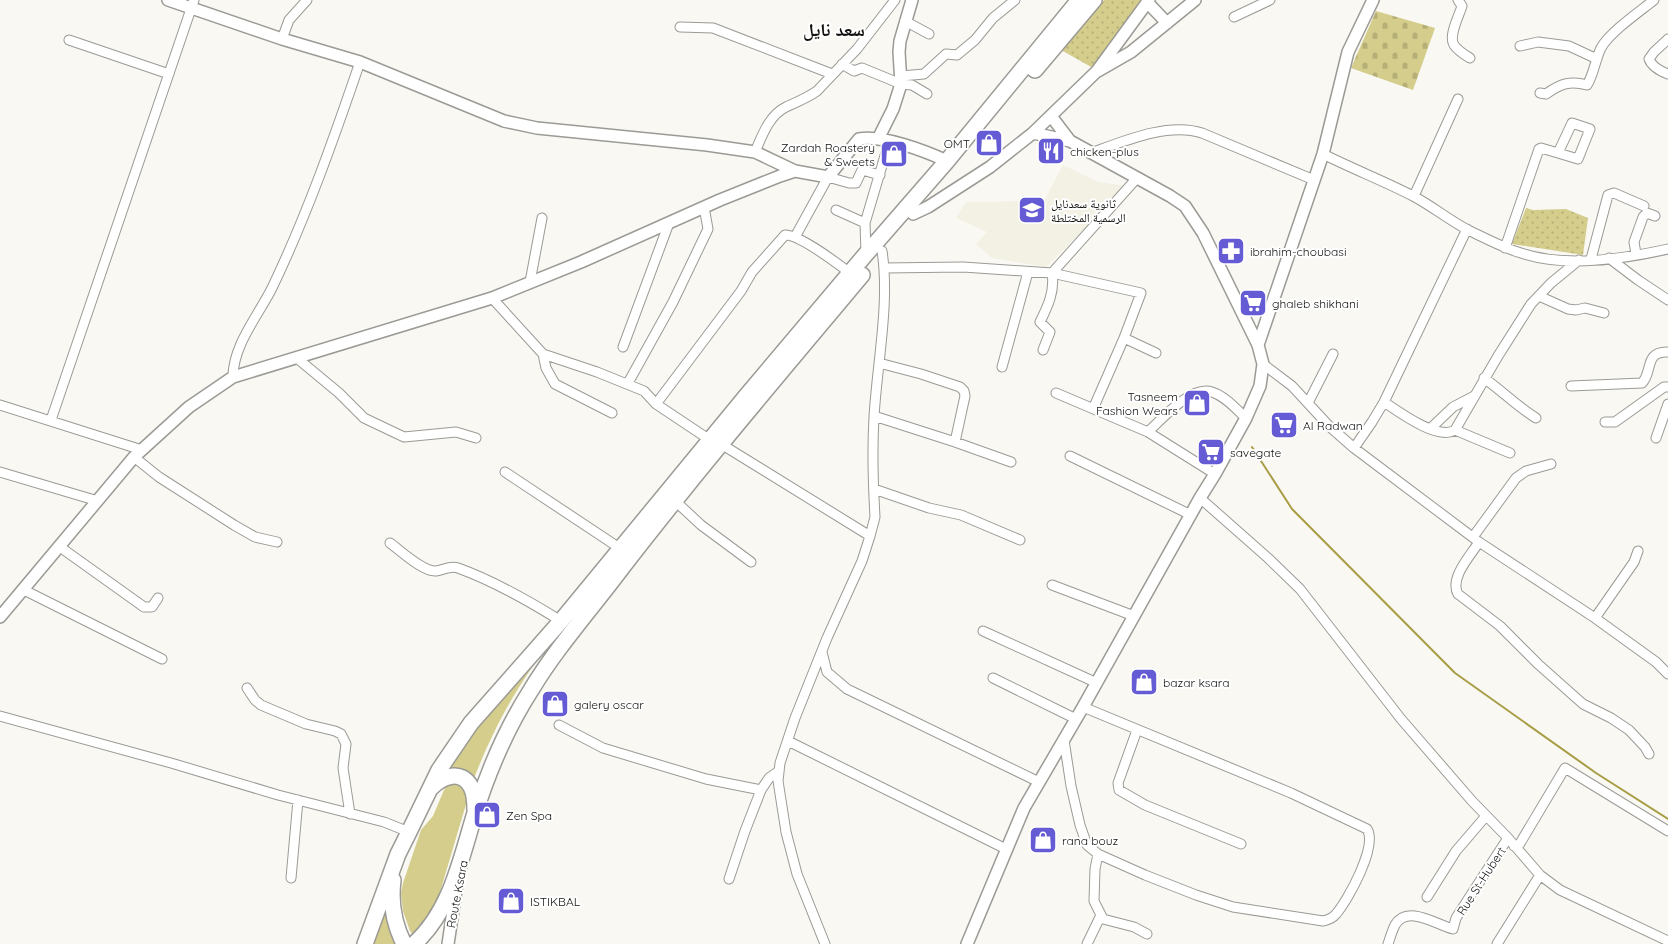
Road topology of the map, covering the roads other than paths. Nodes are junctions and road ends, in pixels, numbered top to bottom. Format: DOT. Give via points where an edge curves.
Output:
graph roads {
  1 [pos="168,0"];
  2 [pos="307,0"];
  3 [pos="895,0"];
  4 [pos="912,0"];
  5 [pos="1015,0"];
  6 [pos="1079,0"];
  7 [pos="1094,0"];
  8 [pos="1195,0"];
  9 [pos="1270,0"];
  10 [pos="1373,0"];
  11 [pos="1458,0"];
  12 [pos="1654,0"];
  13 [pos="1148,1"];
  14 [pos="193,4"];
  15 [pos="1234,17"];
  16 [pos="905,21"];
  17 [pos="1167,23"];
  18 [pos="680,27"];
  19 [pos="929,34"];
  20 [pos="282,39"];
  21 [pos="1668,39"];
  22 [pos="69,40"];
  23 [pos="1520,46"];
  24 [pos="1470,58"];
  25 [pos="1597,59"];
  26 [pos="360,62"];
  27 [pos="842,64"];
  28 [pos="1097,72"];
  29 [pos="169,74"];
  30 [pos="832,74"];
  31 [pos="1668,74"];
  32 [pos="901,80"];
  33 [pos="1540,93"];
  34 [pos="927,94"];
  35 [pos="1458,99"];
  36 [pos="1051,116"];
  37 [pos="1033,133"];
  38 [pos="884,141"];
  39 [pos="1070,141"];
  40 [pos="755,152"];
  41 [pos="1091,153"];
  42 [pos="1558,153"];
  43 [pos="1323,154"];
  44 [pos="947,161"];
  45 [pos="795,171"];
  46 [pos="880,175"];
  47 [pos="828,177"];
  48 [pos="1137,178"];
  49 [pos="1314,180"];
  50 [pos="1414,196"];
  51 [pos="1644,206"];
  52 [pos="704,207"];
  53 [pos="836,210"];
  54 [pos="913,214"];
  55 [pos="1656,216"];
  56 [pos="542,218"];
  57 [pos="669,223"];
  58 [pos="865,223"];
  59 [pos="1467,229"];
  60 [pos="795,237"];
  61 [pos="1505,248"];
  62 [pos="1668,249"];
  63 [pos="873,251"];
  64 [pos="1636,254"];
  65 [pos="1610,258"];
  66 [pos="1591,259"];
  67 [pos="1579,260"];
  68 [pos="884,268"];
  69 [pos="1028,272"];
  70 [pos="850,273"];
  71 [pos="1052,273"];
  72 [pos="530,282"];
  73 [pos="1539,296"];
  74 [pos="492,298"];
  75 [pos="1668,300"];
  76 [pos="1604,313"];
  77 [pos="1268,314"];
  78 [pos="1246,321"];
  79 [pos="1124,338"];
  80 [pos="1258,345"];
  81 [pos="623,347"];
  82 [pos="1043,350"];
  83 [pos="1668,352"];
  84 [pos="1156,353"];
  85 [pos="543,354"];
  86 [pos="1333,354"];
  87 [pos="298,358"];
  88 [pos="879,363"];
  89 [pos="1263,364"];
  90 [pos="1002,367"];
  91 [pos="233,377"];
  92 [pos="1484,378"];
  93 [pos="628,383"];
  94 [pos="1571,386"];
  95 [pos="1668,387"];
  96 [pos="1056,393"];
  97 [pos="1474,396"];
  98 [pos="1308,402"];
  99 [pos="1384,402"];
  100 [pos="656,404"];
  101 [pos="1668,404"];
  102 [pos="0,405"];
  103 [pos="1094,409"];
  104 [pos="612,413"];
  105 [pos="874,416"];
  106 [pos="1246,418"];
  107 [pos="1536,418"];
  108 [pos="51,420"];
  109 [pos="1605,422"];
  110 [pos="1430,428"];
  111 [pos="1455,430"];
  112 [pos="1148,432"];
  113 [pos="476,438"];
  114 [pos="1656,438"];
  115 [pos="716,442"];
  116 [pos="955,442"];
  117 [pos="1354,448"];
  118 [pos="138,453"];
  119 [pos="1510,453"];
  120 [pos="1070,456"];
  121 [pos="1011,462"];
  122 [pos="1551,464"];
  123 [pos="0,472"];
  124 [pos="505,472"];
  125 [pos="1215,474"];
  126 [pos="874,489"];
  127 [pos="670,497"];
  128 [pos="1200,498"];
  129 [pos="98,501"];
  130 [pos="1190,515"];
  131 [pos="870,536"];
  132 [pos="1020,540"];
  133 [pos="1476,540"];
  134 [pos="277,542"];
  135 [pos="390,543"];
  136 [pos="60,547"];
  137 [pos="621,548"];
  138 [pos="1638,551"];
  139 [pos="751,562"];
  140 [pos="1052,585"];
  141 [pos="24,590"];
  142 [pos="158,598"];
  143 [pos="1134,616"];
  144 [pos="0,617"];
  145 [pos="1595,618"];
  146 [pos="562,621"];
  147 [pos="983,631"];
  148 [pos="822,652"];
  149 [pos="162,659"];
  150 [pos="1668,674"];
  151 [pos="994,678"];
  152 [pos="1097,682"];
  153 [pos="248,688"];
  154 [pos="1083,707"];
  155 [pos="0,716"];
  156 [pos="1076,719"];
  157 [pos="559,725"];
  158 [pos="1137,730"];
  159 [pos="1064,740"];
  160 [pos="788,741"];
  161 [pos="1649,754"];
  162 [pos="779,771"];
  163 [pos="1039,782"];
  164 [pos="761,790"];
  165 [pos="428,791"];
  166 [pos="298,800"];
  167 [pos="475,812"];
  168 [pos="350,814"];
  169 [pos="1486,816"];
  170 [pos="1668,831"];
  171 [pos="408,832"];
  172 [pos="1511,842"];
  173 [pos="467,844"];
  174 [pos="1241,844"];
  175 [pos="1006,849"];
  176 [pos="398,854"];
  177 [pos="1098,854"];
  178 [pos="1540,875"];
  179 [pos="291,878"];
  180 [pos="729,880"];
  181 [pos="1427,898"];
  182 [pos="1101,915"];
  183 [pos="1147,934"];
  184 [pos="1654,935"];
  185 [pos="1668,941"];
  186 [pos="365,944"];
  187 [pos="404,944"];
  188 [pos="414,944"];
  189 [pos="448,944"];
  190 [pos="825,944"];
  191 [pos="967,944"];
  192 [pos="1087,944"];
  193 [pos="1388,944"];
  194 [pos="1497,944"];
  195 [pos="1651,944"];
  1 -- 14 [label="street"];
  2 -- 20 [label="street" via="289,20"];
  3 -- 27 [label="street"];
  4 -- 16 [label="street"];
  5 -- 32 [label="street" via="958,55 946,54 924,74"];
  6 -- 44 [label="highway"];
  7 -- 54 [label="highway"];
  8 -- 17 [label="street"];
  9 -- 15 [label="street"];
  10 -- 43 [label="street" via="1348,52"];
  11 -- 24 [label="street" via="1462,6 1452,42"];
  12 -- 25 [label="street" via="1605,42"];
  13 -- 17 [label="street"];
  13 -- 28 [label="street"];
  14 -- 20 [label="street"];
  14 -- 29 [label="street"];
  16 -- 19 [label="street"];
  16 -- 32 [label="street" via="899,52"];
  17 -- 28 [label="street" via="1131,52"];
  18 -- 30 [label="street" via="713,28"];
  20 -- 26 [label="street"];
  21 -- 31 [label="street" via="1649,59 1656,68"];
  22 -- 29 [label="street"];
  23 -- 25 [label="street" via="1538,42 1568,46"];
  25 -- 33 [label="street" via="1587,85 1563,84 1546,94"];
  26 -- 40 [label="street" via="494,118 516,124"];
  26 -- 91 [label="street" via="319,177 272,288 235,357"];
  27 -- 30 [label="street"];
  27 -- 32 [label="street" via="854,71 862,68"];
  28 -- 36 [label="street"];
  29 -- 108 [label="street"];
  30 -- 40 [label="street" via="817,91 779,112 765,128"];
  32 -- 34 [label="street"];
  32 -- 38 [label="street"];
  35 -- 50 [label="street"];
  36 -- 37 [label="street"];
  36 -- 39 [label="street"];
  37 -- 39 [label="street"];
  37 -- 54 [label="street" via="990,167"];
  38 -- 44 [label="street"];
  38 -- 46 [label="street"];
  38 -- 47 [label="street" via="857,140"];
  39 -- 41 [label="street"];
  40 -- 45 [label="street"];
  41 -- 48 [label="street"];
  41 -- 49 [label="street" via="1161,131 1183,128"];
  42 -- 61 [label="street" via="1538,150"];
  43 -- 49 [label="street"];
  43 -- 50 [label="street"];
  44 -- 63 [label="highway"];
  45 -- 47 [label="street"];
  45 -- 52 [label="street"];
  46 -- 47 [label="street" via="862,170 856,183"];
  46 -- 58 [label="street"];
  47 -- 60 [label="street"];
  48 -- 71 [label="street"];
  48 -- 78 [label="street" via="1179,201 1190,212"];
  49 -- 77 [label="street"];
  50 -- 59 [label="street"];
  51 -- 66 [label="street" via="1614,192 1608,195"];
  52 -- 57 [label="street"];
  52 -- 93 [label="street" via="708,229 673,302"];
  53 -- 58 [label="street"];
  54 -- 63 [label="highway"];
  55 -- 64 [label="street" via="1647,214 1643,217 1634,242"];
  56 -- 72 [label="street"];
  57 -- 72 [label="street"];
  57 -- 81 [label="street"];
  58 -- 63 [label="street"];
  59 -- 61 [label="street"];
  59 -- 99 [label="street"];
  60 -- 70 [label="street"];
  60 -- 100 [label="street" via="785,235 752,272"];
  61 -- 67 [label="street" via="1538,258"];
  62 -- 64 [label="street"];
  63 -- 68 [label="street"];
  63 -- 70 [label="highway"];
  63 -- 115 [label="highway"];
  64 -- 65 [label="street"];
  65 -- 66 [label="street"];
  65 -- 75 [label="street"];
  66 -- 67 [label="street"];
  67 -- 73 [label="street"];
  68 -- 69 [label="street"];
  68 -- 88 [label="street"];
  69 -- 71 [label="street"];
  69 -- 90 [label="street"];
  70 -- 115 [label="highway"];
  71 -- 79 [label="street" via="1141,293"];
  71 -- 82 [label="street" via="1050,303 1040,322 1050,332"];
  72 -- 74 [label="street"];
  73 -- 76 [label="street" via="1568,309 1585,308"];
  73 -- 92 [label="street"];
  74 -- 85 [label="street"];
  74 -- 87 [label="street"];
  77 -- 78 [label="street"];
  77 -- 80 [label="street"];
  78 -- 80 [label="street"];
  79 -- 84 [label="street"];
  79 -- 103 [label="street"];
  80 -- 89 [label="street"];
  83 -- 94 [label="street" via="1655,355 1642,384"];
  85 -- 93 [label="street"];
  85 -- 104 [label="street" via="555,384"];
  86 -- 98 [label="street"];
  87 -- 91 [label="street"];
  87 -- 113 [label="street" via="364,418 404,437 456,432"];
  88 -- 105 [label="street"];
  88 -- 116 [label="street" via="963,389 965,396"];
  89 -- 98 [label="street"];
  89 -- 106 [label="street" via="1260,386"];
  91 -- 118 [label="street" via="189,407"];
  92 -- 97 [label="street"];
  92 -- 107 [label="street"];
  93 -- 100 [label="street" via="644,391"];
  95 -- 109 [label="street" via="1615,422"];
  96 -- 103 [label="street"];
  97 -- 110 [label="street" via="1453,407"];
  97 -- 111 [label="street"];
  98 -- 117 [label="street"];
  99 -- 110 [label="street"];
  99 -- 117 [label="street"];
  100 -- 115 [label="street"];
  101 -- 114 [label="street"];
  102 -- 108 [label="street"];
  103 -- 112 [label="street"];
  105 -- 116 [label="street"];
  105 -- 126 [label="street"];
  106 -- 112 [label="street" via="1223,398 1212,392 1198,391"];
  106 -- 125 [label="street"];
  108 -- 118 [label="street"];
  110 -- 111 [label="street" via="1447,433"];
  111 -- 119 [label="street"];
  112 -- 125 [label="street"];
  115 -- 127 [label="highway"];
  115 -- 131 [label="street"];
  116 -- 121 [label="street"];
  117 -- 133 [label="street"];
  118 -- 129 [label="street"];
  118 -- 134 [label="street" via="145,468 159,477 255,537"];
  120 -- 130 [label="street"];
  122 -- 133 [label="street" via="1526,471 1516,478"];
  123 -- 129 [label="street"];
  124 -- 137 [label="street"];
  125 -- 128 [label="street"];
  126 -- 131 [label="street"];
  126 -- 132 [label="street" via="961,515"];
  127 -- 137 [label="highway"];
  127 -- 139 [label="street"];
  127 -- 167 [label="highway" via="530,692 494,762"];
  128 -- 130 [label="street"];
  128 -- 169 [label="street" via="1300,589 1401,719"];
  129 -- 136 [label="street"];
  130 -- 143 [label="street"];
  131 -- 148 [label="street"];
  133 -- 145 [label="street"];
  133 -- 161 [label="street" via="1455,580 1458,594 1500,626 1583,704 1622,724 1634,734"];
  135 -- 146 [label="street" via="423,567 436,571 460,568"];
  136 -- 141 [label="street"];
  136 -- 142 [label="street" via="144,607 152,607"];
  137 -- 146 [label="highway"];
  138 -- 145 [label="street" via="1634,562"];
  140 -- 143 [label="street"];
  141 -- 144 [label="street"];
  141 -- 149 [label="street"];
  143 -- 152 [label="street"];
  145 -- 150 [label="street"];
  146 -- 165 [label="highway" via="471,723"];
  147 -- 152 [label="street"];
  148 -- 160 [label="street"];
  148 -- 163 [label="street" via="827,672 847,689"];
  151 -- 156 [label="street"];
  152 -- 154 [label="street"];
  153 -- 168 [label="street" via="261,705 306,724 341,734 346,744 343,768"];
  154 -- 156 [label="street"];
  154 -- 158 [label="street"];
  155 -- 166 [label="street"];
  156 -- 159 [label="street"];
  157 -- 164 [label="street" via="603,748 706,779"];
  158 -- 174 [label="street" via="1118,783 1120,790 1145,805"];
  158 -- 177 [label="street" via="1354,822 1370,833 1369,849 1347,898 1331,919 1323,921 1233,907"];
  159 -- 163 [label="street"];
  159 -- 177 [label="street" via="1080,825 1087,845"];
  160 -- 162 [label="street"];
  160 -- 175 [label="street"];
  162 -- 164 [label="street"];
  162 -- 190 [label="street" via="786,832 797,874"];
  163 -- 175 [label="street"];
  164 -- 180 [label="street"];
  165 -- 167 [label="highway" via="440,779 458,777 471,787"];
  165 -- 171 [label="highway"];
  166 -- 168 [label="street"];
  166 -- 179 [label="street"];
  167 -- 173 [label="highway"];
  168 -- 171 [label="street"];
  169 -- 172 [label="street"];
  169 -- 181 [label="street" via="1456,852"];
  170 -- 172 [label="street" via="1564,768 1519,845"];
  171 -- 176 [label="highway"];
  172 -- 178 [label="street"];
  172 -- 193 [label="street, Rue St-Hubert" via="1456,918 1454,929 1417,916 1406,916 1396,924"];
  173 -- 188 [label="highway" via="437,919"];
  173 -- 189 [label="street, Route Ksara"];
  175 -- 191 [label="street"];
  176 -- 186 [label="highway"];
  176 -- 187 [label="highway" via="392,905"];
  177 -- 182 [label="street" via="1094,902"];
  178 -- 184 [label="street" via="1560,890"];
  178 -- 194 [label="street"];
  182 -- 183 [label="street" via="1103,920 1134,927"];
  182 -- 192 [label="street"];
  184 -- 185 [label="street"];
  184 -- 195 [label="street"];
}
